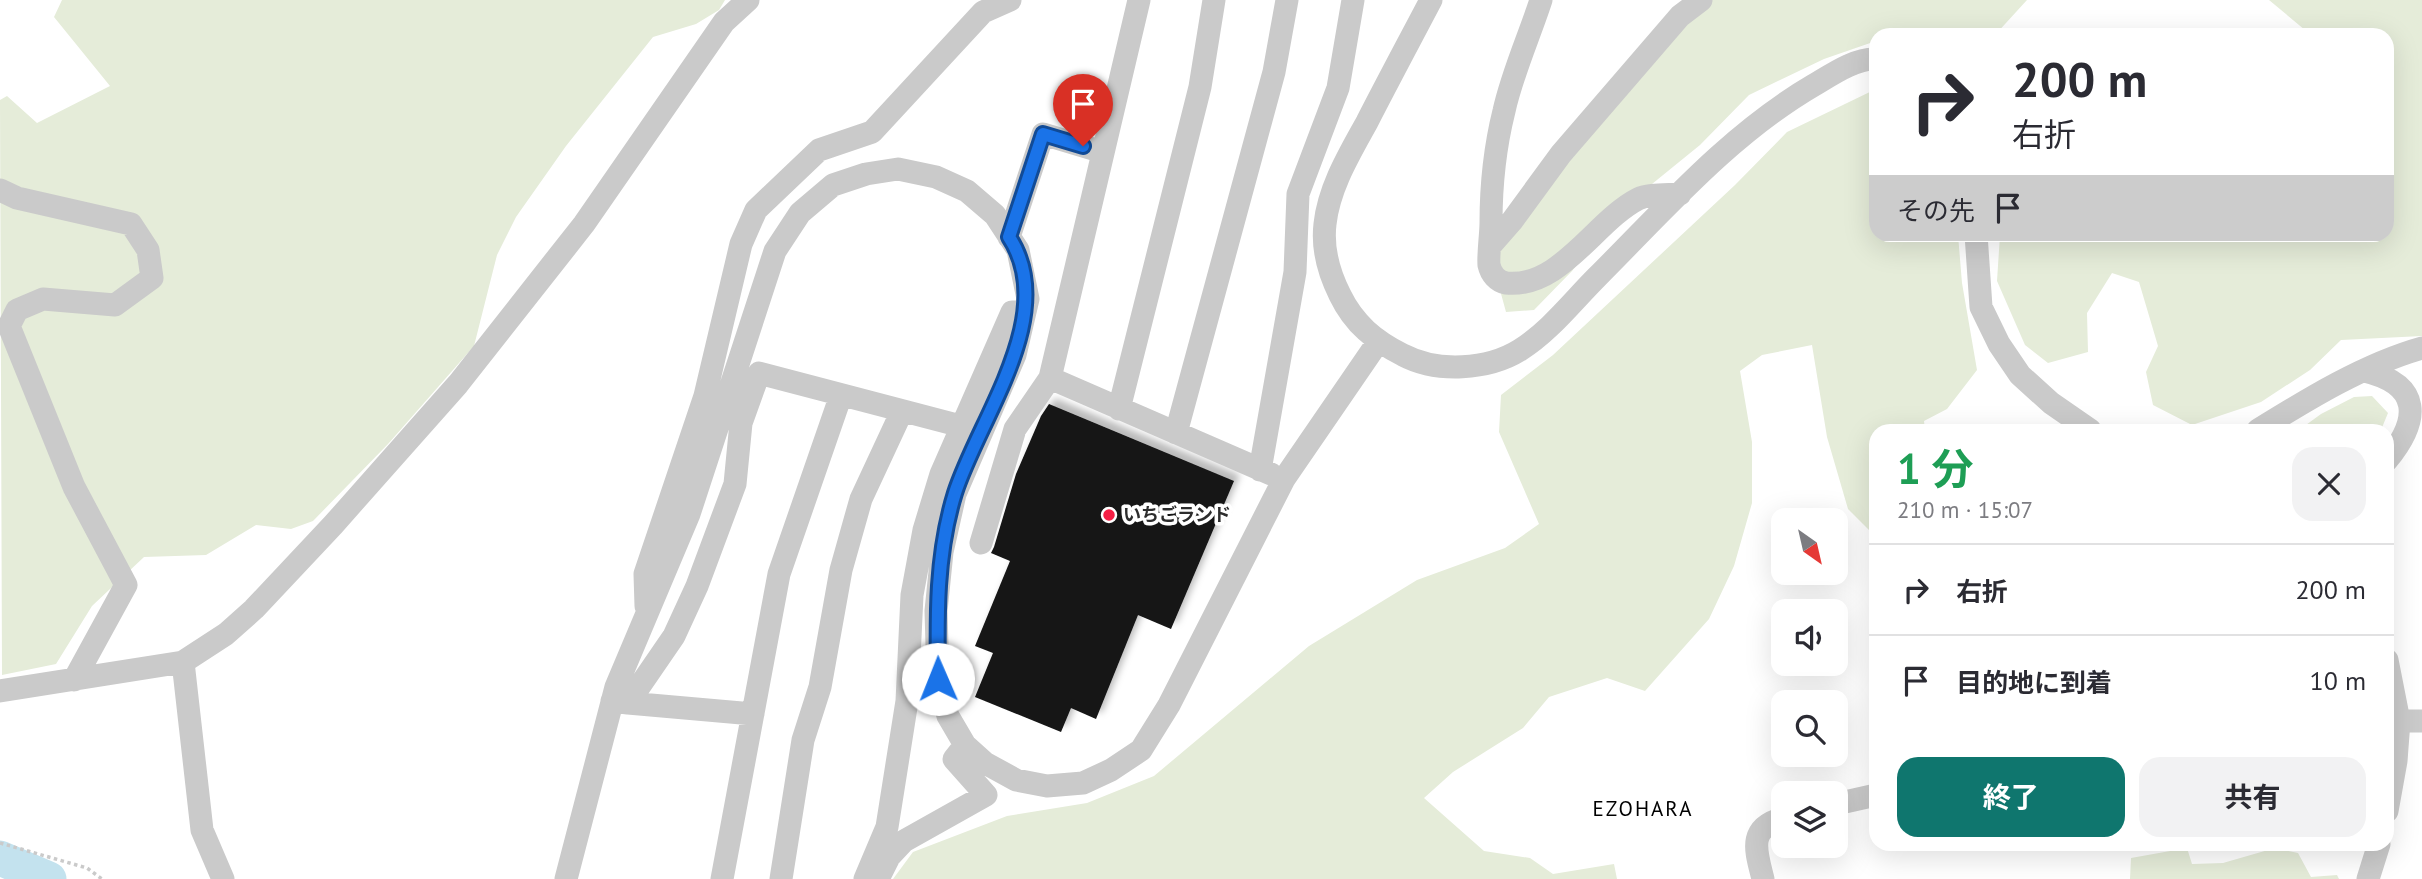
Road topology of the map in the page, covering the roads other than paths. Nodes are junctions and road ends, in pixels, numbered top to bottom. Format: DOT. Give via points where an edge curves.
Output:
graph roads {
  1 [pos="748,0"];
  2 [pos="1010,0"];
  3 [pos="1139,0"];
  4 [pos="1214,0"];
  5 [pos="1287,0"];
  6 [pos="1353,0"];
  7 [pos="1431,0"];
  8 [pos="1541,0"];
  9 [pos="1701,0"];
  10 [pos="1869,58"];
  11 [pos="1103,152"];
  12 [pos="0,190"];
  13 [pos="1680,194"];
  14 [pos="1009,237"];
  15 [pos="1977,242"];
  16 [pos="1492,246"];
  17 [pos="1025,313"];
  18 [pos="1378,342"];
  19 [pos="2422,348"];
  20 [pos="2365,371"];
  21 [pos="1050,378"];
  22 [pos="841,394"];
  23 [pos="735,409"];
  24 [pos="1119,409"];
  25 [pos="902,411"];
  26 [pos="2081,424"];
  27 [pos="2268,424"];
  28 [pos="961,426"];
  29 [pos="1176,433"];
  30 [pos="2394,449"];
  31 [pos="1260,470"];
  32 [pos="1284,479"];
  33 [pos="981,543"];
  34 [pos="647,611"];
  35 [pos="183,662"];
  36 [pos="74,680"];
  37 [pos="0,691"];
  38 [pos="620,702"];
  39 [pos="753,714"];
  40 [pos="2394,721"];
  41 [pos="2422,721"];
  42 [pos="2394,734"];
  43 [pos="965,744"];
  44 [pos="2394,772"];
  45 [pos="1869,793"];
  46 [pos="1848,800"];
  47 [pos="1771,824"];
  48 [pos="2377,851"];
  49 [pos="223,879"];
  50 [pos="566,879"];
  51 [pos="722,879"];
  52 [pos="781,879"];
  53 [pos="865,879"];
  54 [pos="877,879"];
  55 [pos="1763,879"];
  56 [pos="2368,879"];
  1 -- 35 [label="street" via="724,22 584,224 458,384 254,609"];
  2 -- 34 [label="street" via="982,12 872,132 819,150 755,210 741,244 705,396 645,574"];
  3 -- 11 [label="street"];
  4 -- 24 [label="street" via="1200,87"];
  5 -- 29 [label="street" via="1274,72"];
  6 -- 31 [label="street" via="1338,88 1298,194 1295,272"];
  7 -- 18 [label="street" via="1335,184 1325,223 1328,267 1340,296 1354,320"];
  8 -- 16 [label="street" via="1504,111 1492,194"];
  9 -- 16 [label="street" via="1680,16 1561,154"];
  10 -- 13 [label="street" via="1780,104"];
  11 -- 14 [label="street" via="1043,134"];
  11 -- 21 [label="street"];
  12 -- 36 [label="street" via="131,224 148,250 152,278 114,305 43,299 17,310 9,326 74,486 126,585"];
  13 -- 16 [label="street" via="1639,198 1560,265 1517,284 1502,282 1492,274"];
  13 -- 18 [label="street" via="1520,351 1486,364 1460,367 1410,359"];
  14 -- 17 [label="street" via="1018,250 1028,299"];
  14 -- 23 [label="street" via="995,215 967,191 936,177 898,169 834,185 800,214 775,251"];
  15 -- 26 [label="street" via="1981,307 1998,344 2020,375"];
  17 -- 28 [label="street" via="1012,312"];
  17 -- 43 [label="street" via="1015,355 955,494 942,552 936,611 938,679 948,716"];
  18 -- 32 [label="street"];
  19 -- 20 [label="street"];
  20 -- 27 [label="street"];
  20 -- 30 [label="street" via="2397,383 2410,403 2408,426"];
  21 -- 24 [label="street"];
  21 -- 33 [label="street" via="1015,429"];
  22 -- 23 [label="street" via="759,373"];
  22 -- 25 [label="street"];
  22 -- 39 [label="street" via="779,574"];
  23 -- 34 [label="street"];
  23 -- 38 [label="street" via="741,423 735,484 697,586 674,636"];
  24 -- 29 [label="street"];
  25 -- 28 [label="street"];
  25 -- 52 [label="street" via="861,499 841,570 820,687 803,740"];
  28 -- 53 [label="street" via="924,530 912,595 907,701 887,827"];
  29 -- 31 [label="street"];
  31 -- 32 [label="street"];
  32 -- 43 [label="street" via="1169,705 1141,750 1083,783 1047,786 1016,780 985,763"];
  34 -- 38 [label="street"];
  35 -- 36 [label="street"];
  35 -- 49 [label="street" via="202,830"];
  36 -- 37 [label="street"];
  38 -- 39 [label="street"];
  38 -- 50 [label="street"];
  39 -- 51 [label="street"];
  40 -- 41 [label="street"];
  42 -- 44 [label="street"];
  43 -- 54 [label="street" via="954,759 986,795 904,841"];
  45 -- 46 [label="street"];
  47 -- 55 [label="street" via="1757,836"];
  48 -- 56 [label="street"];
}
